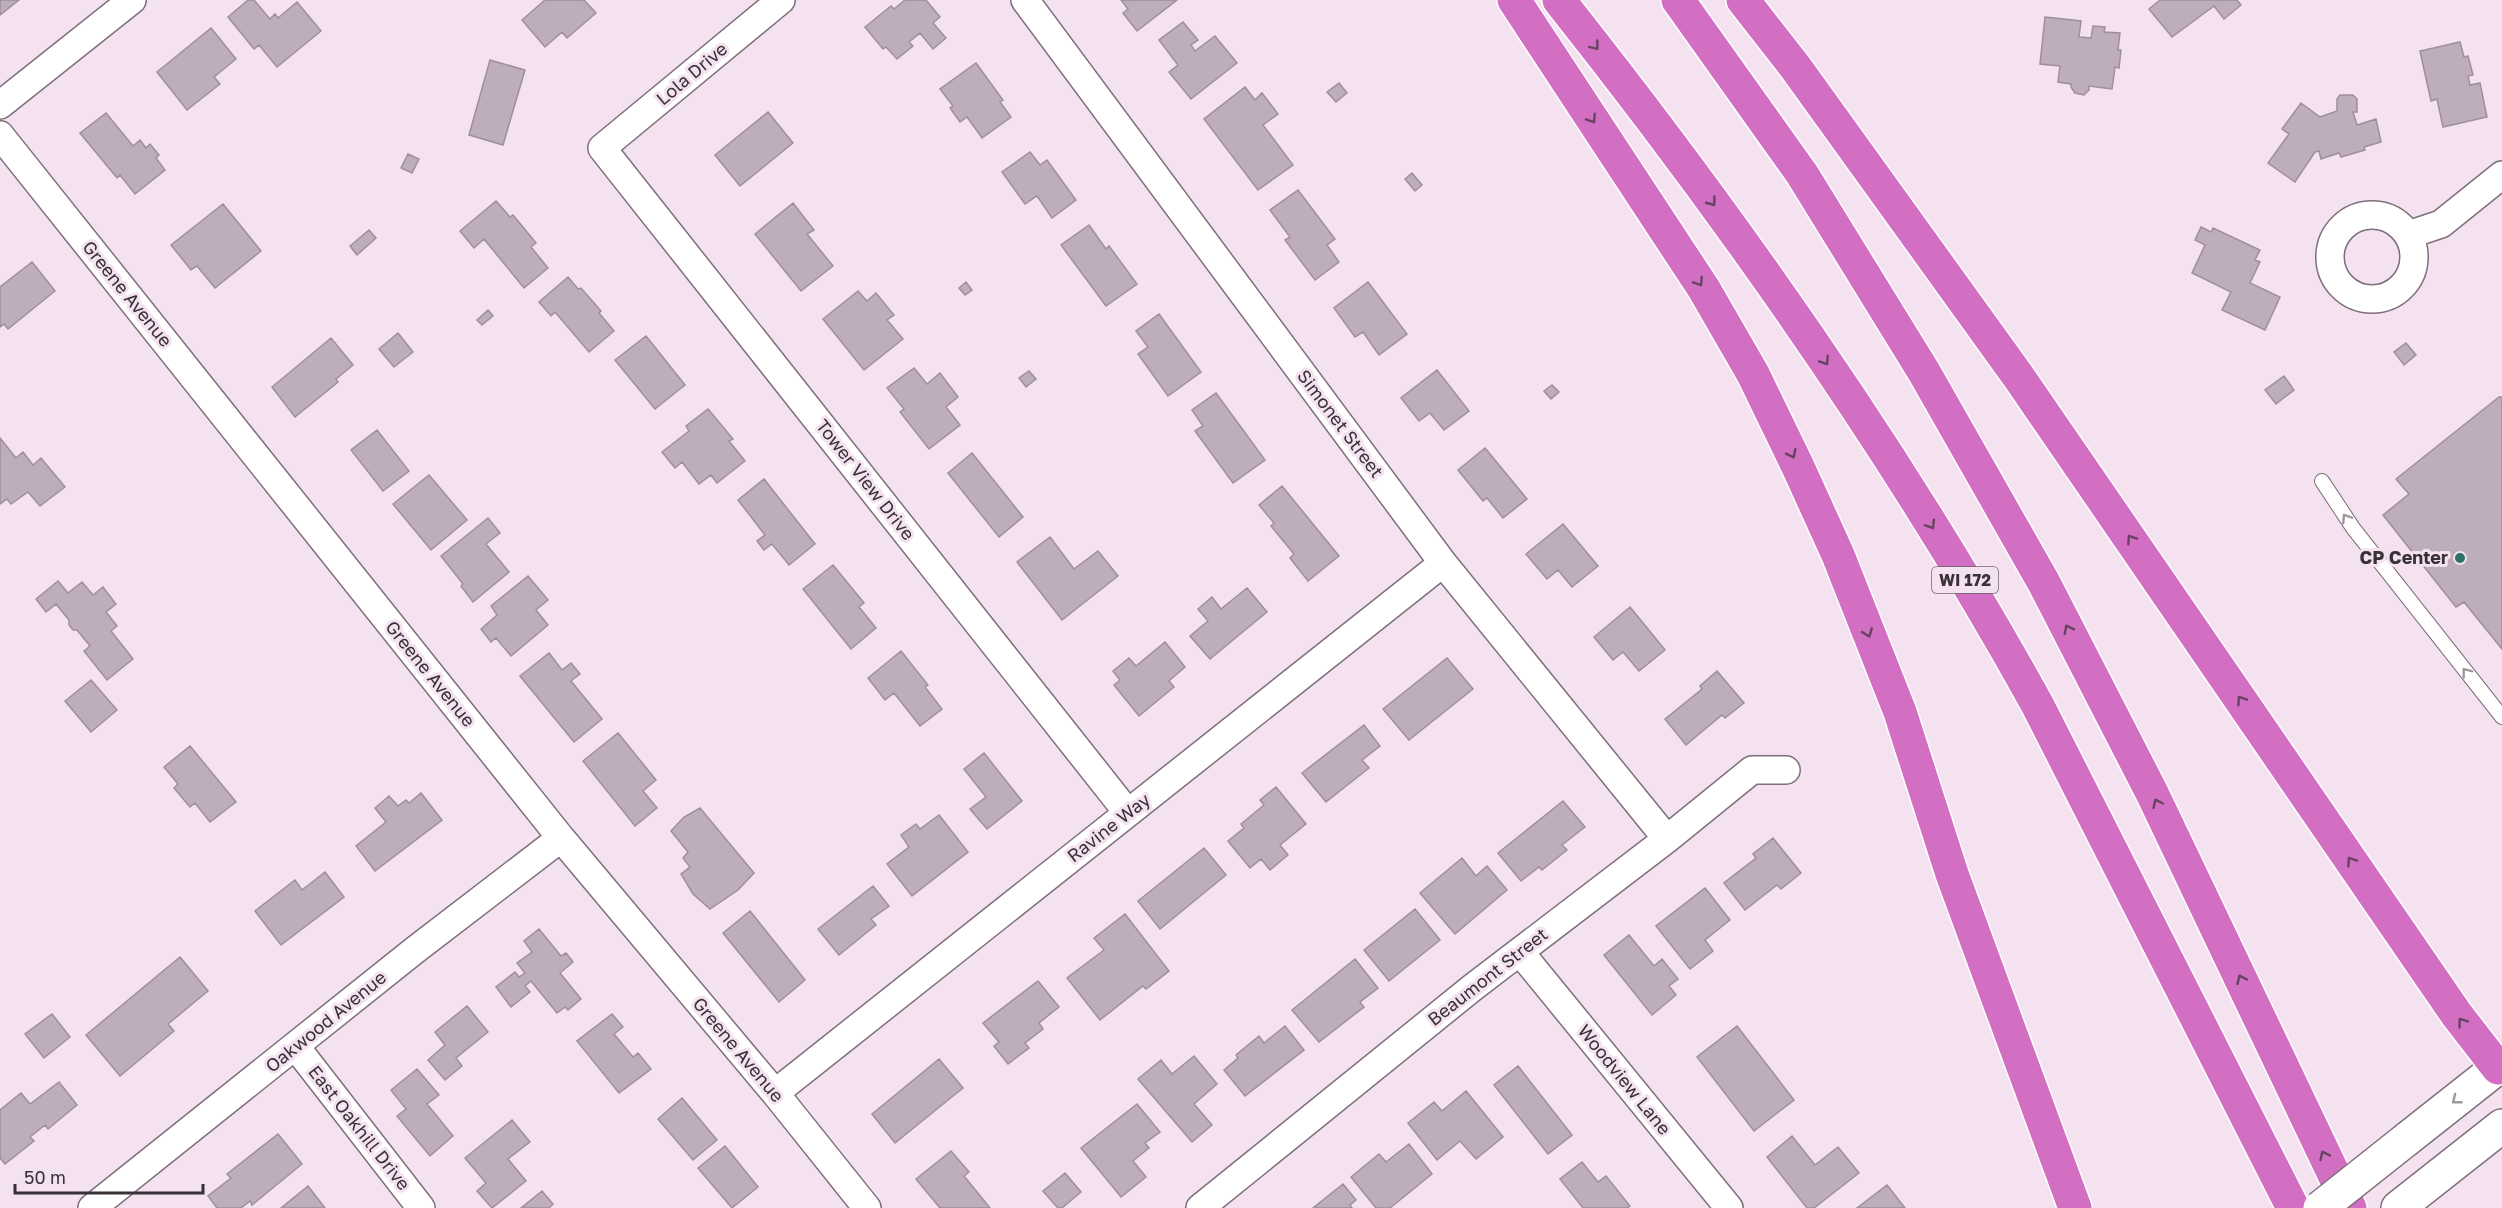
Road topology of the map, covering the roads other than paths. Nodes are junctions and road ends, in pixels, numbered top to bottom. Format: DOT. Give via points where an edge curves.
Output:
graph roads {
  1 [pos="132,0"];
  2 [pos="781,0"];
  3 [pos="1025,0"];
  4 [pos="1514,0"];
  5 [pos="1559,0"];
  6 [pos="1678,0"];
  7 [pos="1743,0"];
  8 [pos="0,105"];
  9 [pos="0,135"];
  10 [pos="602,148"];
  11 [pos="2502,175"];
  12 [pos="2408,235"];
  13 [pos="2322,481"];
  14 [pos="1443,563"];
  15 [pos="2502,717"];
  16 [pos="1786,770"];
  17 [pos="1128,813"];
  18 [pos="561,838"];
  19 [pos="1667,839"];
  20 [pos="1520,952"];
  21 [pos="296,1047"];
  22 [pos="2500,1066"];
  23 [pos="775,1093"];
  24 [pos="2502,1126"];
  25 [pos="92,1208"];
  26 [pos="422,1208"];
  27 [pos="867,1208"];
  28 [pos="1200,1208"];
  29 [pos="1729,1208"];
  30 [pos="2075,1208"];
  31 [pos="2293,1208"];
  32 [pos="2320,1208"];
  33 [pos="2350,1208"];
  34 [pos="2398,1208"];
  1 -- 8 [label="street"];
  2 -- 10 [label="street, Lola Drive"];
  3 -- 14 [label="street, Simonet Street"];
  4 -- 30 [label="highway, one-way" via="1704,289 1753,374 1799,469 1838,555 1900,712 1952,874"];
  5 -- 31 [label="highway, WI 172, one-way" via="1781,295 1891,460 2006,648"];
  33 -- 6 [label="highway, one-way" via="2152,793 2044,583 1924,372 1802,174"];
  22 -- 7 [label="highway, one-way" via="2457,1015 2018,376"];
  9 -- 18 [label="street, Greene Avenue"];
  10 -- 17 [label="street, Tower View Drive"];
  11 -- 12 [label="street" via="2441,224"];
  15 -- 13 [label="lane, one-way" via="2353,528"];
  14 -- 17 [label="street, Ravine Way"];
  14 -- 19 [label="street, Simonet Street"];
  16 -- 19 [label="street, Beaumont Street" via="1752,770"];
  17 -- 23 [label="street, Ravine Way"];
  18 -- 21 [label="street, Oakwood Avenue"];
  18 -- 23 [label="street, Greene Avenue"];
  19 -- 20 [label="street, Beaumont Street"];
  20 -- 28 [label="street, Beaumont Street"];
  20 -- 29 [label="street, Woodview Lane"];
  21 -- 25 [label="street, Oakwood Avenue"];
  21 -- 26 [label="street, East Oakhill Drive"];
  22 -- 32 [label="main road, one-way, bridge"];
  23 -- 27 [label="street, Greene Avenue"];
  24 -- 34 [label="main road"];
}
